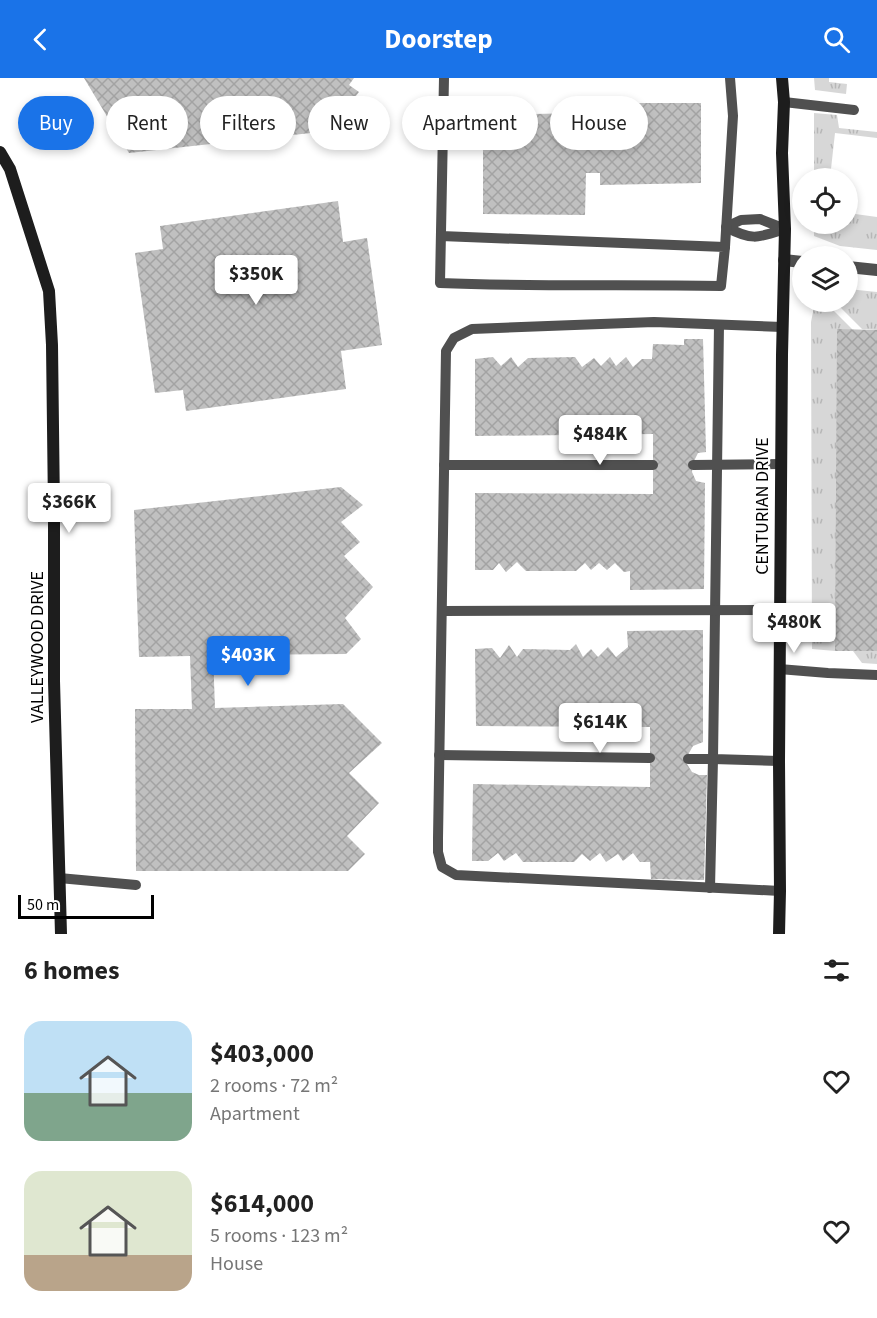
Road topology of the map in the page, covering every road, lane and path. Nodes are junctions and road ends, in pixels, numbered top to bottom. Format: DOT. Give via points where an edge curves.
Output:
graph roads {
  1 [pos="444,78"];
  2 [pos="730,78"];
  3 [pos="782,78"];
  4 [pos="784,102"];
  5 [pos="854,110"];
  6 [pos="0,152"];
  7 [pos="726,227"];
  8 [pos="785,229"];
  9 [pos="441,236"];
  10 [pos="725,247"];
  11 [pos="784,260"];
  12 [pos="792,261"];
  13 [pos="858,268"];
  14 [pos="877,270"];
  15 [pos="719,325"];
  16 [pos="782,327"];
  17 [pos="717,464"];
  18 [pos="780,464"];
  19 [pos="444,465"];
  20 [pos="653,465"];
  21 [pos="693,465"];
  22 [pos="105,505"];
  23 [pos="54,509"];
  24 [pos="714,609"];
  25 [pos="779,610"];
  26 [pos="442,611"];
  27 [pos="779,669"];
  28 [pos="877,675"];
  29 [pos="439,755"];
  30 [pos="650,758"];
  31 [pos="688,759"];
  32 [pos="713,759"];
  33 [pos="779,761"];
  34 [pos="59,878"];
  35 [pos="136,885"];
  36 [pos="710,888"];
  37 [pos="780,891"];
  38 [pos="60,934"];
  39 [pos="778,934"];
  1 -- 9 [label="lane"];
  2 -- 7 [label="lane" via="734,116"];
  3 -- 4 [label="street, CENTURIAN DRIVE"];
  4 -- 5 [label="lane"];
  4 -- 8 [label="street, CENTURIAN DRIVE"];
  6 -- 23 [label="street, VALLEYWOOD DRIVE" via="10,169 49,291"];
  7 -- 8 [label="lane" via="742,235 759,237"];
  7 -- 8 [label="lane" via="741,220 760,219"];
  7 -- 10 [label="lane"];
  8 -- 11 [label="street, CENTURIAN DRIVE"];
  9 -- 10 [label="lane"];
  9 -- 10 [label="lane" via="440,283 492,286 721,286"];
  11 -- 12 [label="street"];
  11 -- 16 [label="street, CENTURIAN DRIVE"];
  13 -- 14 [label="street"];
  15 -- 16 [label="lane"];
  15 -- 17 [label="lane"];
  15 -- 19 [label="lane" via="654,322 472,329 454,338 446,351"];
  16 -- 18 [label="street, CENTURIAN DRIVE"];
  17 -- 18 [label="lane"];
  17 -- 21 [label="lane"];
  17 -- 24 [label="lane"];
  18 -- 25 [label="street, CENTURIAN DRIVE"];
  19 -- 20 [label="lane"];
  19 -- 26 [label="lane"];
  22 -- 23 [label="lane"];
  23 -- 34 [label="street, VALLEYWOOD DRIVE"];
  24 -- 25 [label="lane"];
  24 -- 26 [label="lane"];
  24 -- 32 [label="lane"];
  25 -- 27 [label="street, CENTURIAN DRIVE"];
  26 -- 29 [label="lane"];
  27 -- 28 [label="lane"];
  27 -- 33 [label="street, CENTURIAN DRIVE"];
  29 -- 30 [label="lane"];
  29 -- 36 [label="lane" via="438,852 442,867 456,875"];
  31 -- 32 [label="lane"];
  32 -- 33 [label="lane"];
  32 -- 36 [label="lane"];
  33 -- 37 [label="street, CENTURIAN DRIVE"];
  34 -- 35 [label="lane"];
  34 -- 38 [label="street, VALLEYWOOD DRIVE"];
  36 -- 37 [label="lane"];
  37 -- 39 [label="street, CENTURIAN DRIVE"];
}
